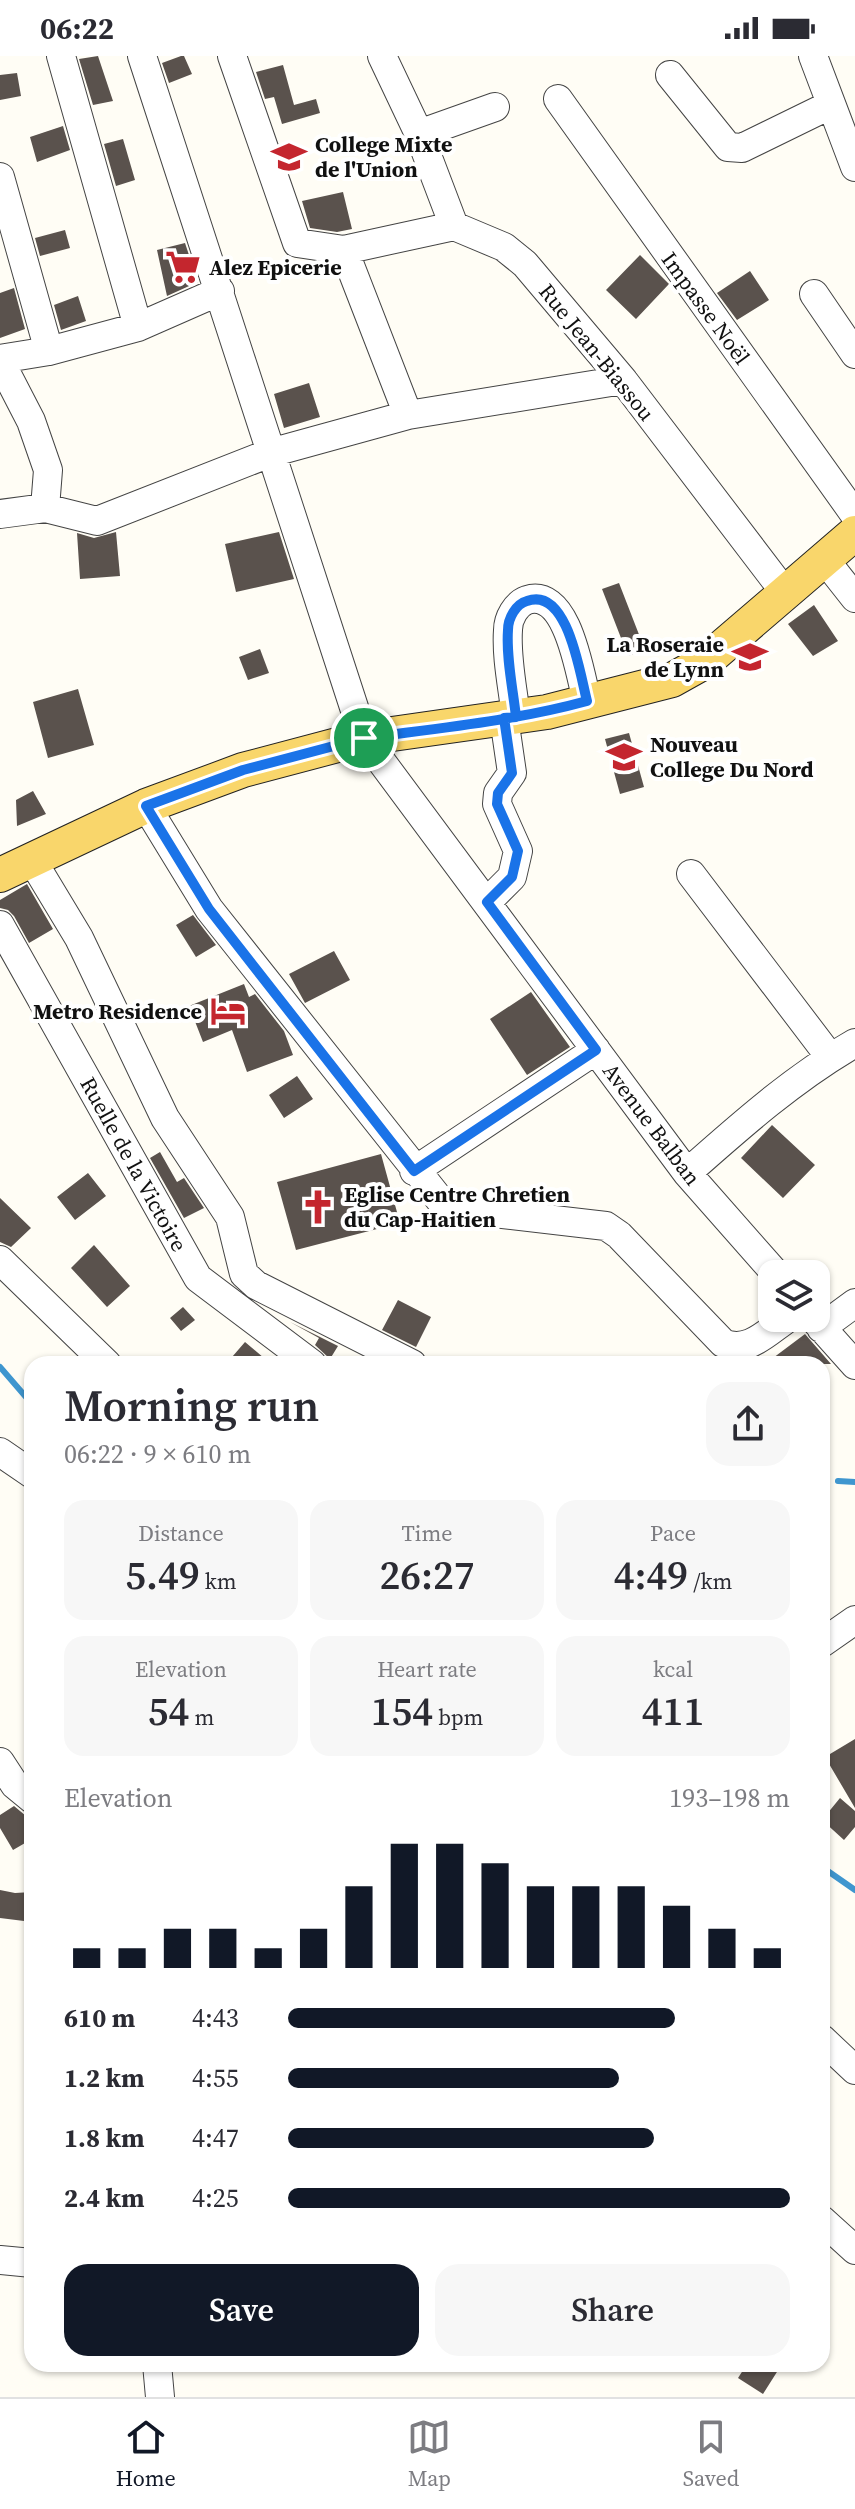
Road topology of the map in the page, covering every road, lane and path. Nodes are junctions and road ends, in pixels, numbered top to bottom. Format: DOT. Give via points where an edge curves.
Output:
graph roads {
  1 [pos="61,56"];
  2 [pos="142,56"];
  3 [pos="382,56"];
  4 [pos="813,56"];
  5 [pos="241,58"];
  6 [pos="670,75"];
  7 [pos="558,99"];
  8 [pos="830,105"];
  9 [pos="495,107"];
  10 [pos="419,134"];
  11 [pos="855,167"];
  12 [pos="0,177"];
  13 [pos="454,226"];
  14 [pos="344,250"];
  15 [pos="220,291"];
  16 [pos="814,294"];
  17 [pos="138,327"];
  18 [pos="49,351"];
  19 [pos="855,354"];
  20 [pos="0,360"];
  21 [pos="623,380"];
  22 [pos="408,415"];
  23 [pos="270,453"];
  24 [pos="45,508"];
  25 [pos="0,514"];
  26 [pos="855,515"];
  27 [pos="855,533"];
  28 [pos="825,560"];
  29 [pos="786,594"];
  30 [pos="855,598"];
  31 [pos="587,701"];
  32 [pos="510,718"];
  33 [pos="364,738"];
  34 [pos="146,806"];
  35 [pos="32,860"];
  36 [pos="691,874"];
  37 [pos="0,875"];
  38 [pos="487,902"];
  39 [pos="0,925"];
  40 [pos="855,1043"];
  41 [pos="596,1050"];
  42 [pos="830,1057"];
  43 [pos="414,1171"];
  44 [pos="687,1173"];
  45 [pos="0,1260"];
  46 [pos="764,1260"];
  47 [pos="855,1303"];
  48 [pos="830,1316"];
  49 [pos="767,1332"];
  50 [pos="825,1332"];
  51 [pos="99,1356"];
  52 [pos="301,1356"];
  53 [pos="396,1356"];
  54 [pos="855,1365"];
  55 [pos="0,1452"];
  56 [pos="24,1468"];
  57 [pos="855,1620"];
  58 [pos="830,1637"];
  59 [pos="0,1762"];
  60 [pos="24,1792"];
  61 [pos="830,2047"];
  62 [pos="855,2070"];
  63 [pos="830,2227"];
  64 [pos="855,2250"];
  65 [pos="0,2260"];
  66 [pos="24,2262"];
  67 [pos="158,2372"];
  68 [pos="160,2397"];
  1 -- 17 [label="street"];
  2 -- 15 [label="street, Avenue Balban"];
  3 -- 10 [label="street"];
  4 -- 8 [label="street"];
  5 -- 14 [label="street" via="297,243"];
  6 -- 8 [label="street" via="728,147 742,148"];
  7 -- 26 [label="street, Impasse Noël"];
  8 -- 11 [label="street"];
  9 -- 10 [label="street"];
  10 -- 13 [label="street"];
  12 -- 18 [label="street"];
  13 -- 14 [label="street"];
  13 -- 21 [label="street, Rue Jean-Biassou" via="504,247 525,264"];
  14 -- 22 [label="street"];
  15 -- 17 [label="street"];
  15 -- 23 [label="street, Avenue Balban"];
  16 -- 19 [label="street"];
  17 -- 18 [label="street"];
  18 -- 20 [label="street"];
  20 -- 24 [label="street" via="31,421 48,470"];
  21 -- 22 [label="street"];
  21 -- 29 [label="street, Rue Jean-Biassou"];
  22 -- 23 [label="street"];
  23 -- 24 [label="street" via="97,521"];
  23 -- 33 [label="street, Avenue Balban"];
  24 -- 25 [label="street"];
  27 -- 28 [label="main road"];
  28 -- 29 [label="main road"];
  28 -- 30 [label="street"];
  29 -- 31 [label="main road" via="706,661 672,680"];
  31 -- 32 [label="main road"];
  31 -- 32 [label="street" via="565,621 547,601 533,599 516,608 508,628"];
  32 -- 33 [label="main road"];
  32 -- 38 [label="street" via="512,773 497,804 518,851 512,877"];
  33 -- 34 [label="main road" via="243,770"];
  33 -- 38 [label="street, Avenue Balban"];
  34 -- 35 [label="main road"];
  34 -- 43 [label="street" via="209,909"];
  35 -- 37 [label="main road"];
  35 -- 53 [label="street" via="79,938 165,1118 230,1217 244,1274"];
  36 -- 42 [label="street"];
  38 -- 41 [label="street, Avenue Balban"];
  39 -- 52 [label="street, Ruelle de la Victoire" via="198,1278"];
  40 -- 42 [label="street"];
  41 -- 43 [label="street"];
  41 -- 44 [label="street, Avenue Balban"];
  42 -- 44 [label="street"];
  43 -- 49 [label="street" via="440,1200 457,1206 606,1226 723,1343 745,1347"];
  44 -- 46 [label="street, Avenue Balban"];
  45 -- 51 [label="street"];
  47 -- 48 [label="street"];
  50 -- 54 [label="street"];
  55 -- 56 [label="street"];
  57 -- 58 [label="street"];
  59 -- 60 [label="street"];
  61 -- 62 [label="street"];
  63 -- 64 [label="street"];
  65 -- 66 [label="street"];
  67 -- 68 [label="street"];
}
